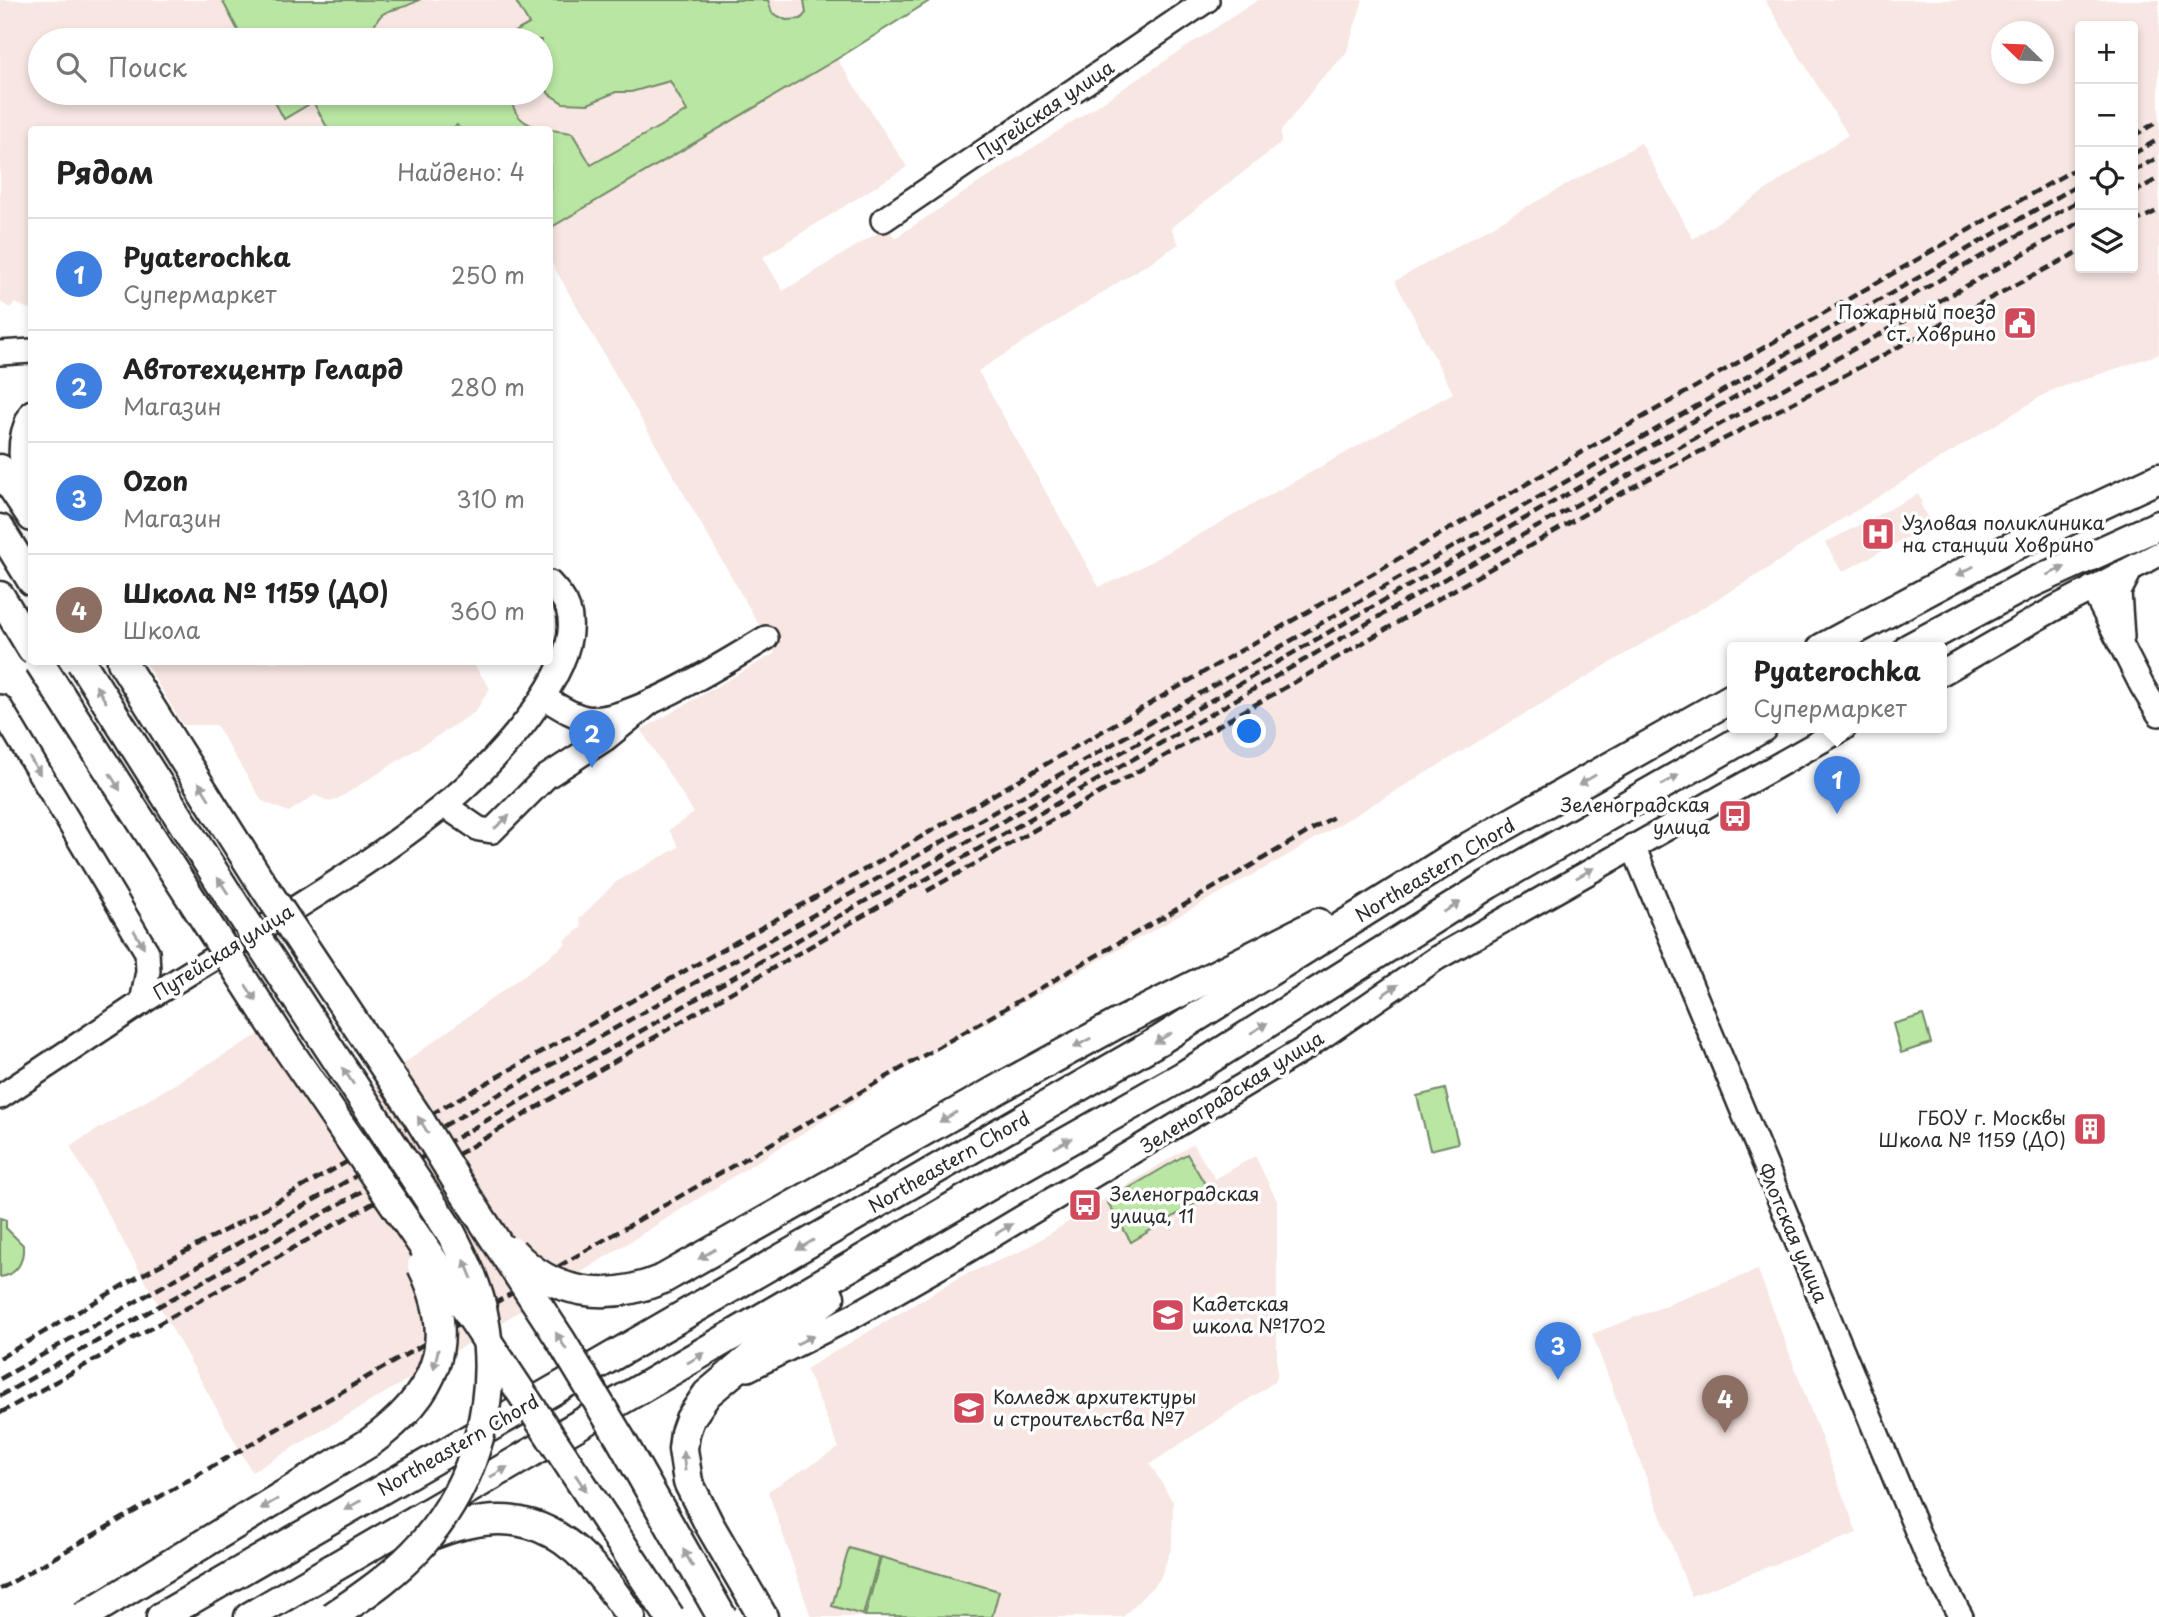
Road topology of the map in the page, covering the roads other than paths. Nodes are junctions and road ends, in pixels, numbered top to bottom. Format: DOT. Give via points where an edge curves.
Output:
graph roads {
  1 [pos="1207,0"];
  2 [pos="883,220"];
  3 [pos="28,351"];
  4 [pos="0,353"];
  5 [pos="28,422"];
  6 [pos="0,469"];
  7 [pos="2159,478"];
  8 [pos="28,482"];
  9 [pos="28,511"];
  10 [pos="2159,525"];
  11 [pos="0,529"];
  12 [pos="2159,554"];
  13 [pos="2131,569"];
  14 [pos="28,574"];
  15 [pos="553,586"];
  16 [pos="2092,588"];
  17 [pos="4,601"];
  18 [pos="766,638"];
  19 [pos="28,642"];
  20 [pos="1833,642"];
  21 [pos="1920,642"];
  22 [pos="2124,651"];
  23 [pos="41,665"];
  24 [pos="83,665"];
  25 [pos="124,665"];
  26 [pos="1947,670"];
  27 [pos="543,697"];
  28 [pos="652,701"];
  29 [pos="1727,701"];
  30 [pos="0,707"];
  31 [pos="2159,714"];
  32 [pos="1753,733"];
  33 [pos="1835,733"];
  34 [pos="444,805"];
  35 [pos="1470,846"];
  36 [pos="1633,846"];
  37 [pos="142,1003"];
  38 [pos="0,1097"];
  39 [pos="1004,1177"];
  40 [pos="458,1183"];
  41 [pos="392,1203"];
  42 [pos="722,1381"];
  43 [pos="164,1616"];
  44 [pos="83,1617"];
  45 [pos="249,1617"];
  46 [pos="266,1617"];
  47 [pos="332,1617"];
  48 [pos="631,1617"];
  49 [pos="670,1617"];
  50 [pos="722,1617"];
  51 [pos="763,1617"];
  52 [pos="1961,1617"];
  1 -- 2 [label="street, Путейская улица"];
  3 -- 4 [label="street"];
  5 -- 8 [label="street" via="20,458"];
  6 -- 9 [label="main road"];
  7 -- 20 [label="main road, one-way" via="2006,550"];
  21 -- 10 [label="main road, one-way" via="2025,586"];
  11 -- 14 [label="main road"];
  12 -- 13 [label="street"];
  13 -- 16 [label="street"];
  13 -- 22 [label="street" via="2119,592"];
  15 -- 27 [label="street, Путейская улица" via="568,608 569,639 565,659"];
  16 -- 22 [label="street"];
  16 -- 26 [label="street"];
  17 -- 19 [label="main road"];
  18 -- 28 [label="street"];
  22 -- 31 [label="street"];
  23 -- 41 [label="main road, one-way, bridge" via="200,916"];
  47 -- 24 [label="main road, one-way, bridge" via="376,1588 422,1545 459,1491 484,1419 489,1384 484,1317 463,1255 444,1222"];
  40 -- 25 [label="main road, one-way, bridge"];
  27 -- 28 [label="street" via="589,719"];
  27 -- 34 [label="street, Путейская улица" via="512,738"];
  34 -- 28 [label="street, one-way" via="479,829 492,831 546,777"];
  29 -- 35 [label="main road, Northeastern Chord, one-way"];
  30 -- 37 [label="street, one-way" via="147,952"];
  39 -- 32 [label="main road, Northeastern Chord, one-way" via="1183,1076 1489,884"];
  33 -- 36 [label="street, Зеленоградская улица"];
  34 -- 37 [label="street, Путейская улица" via="375,856"];
  35 -- 40 [label="main road, one-way, bridge" via="1117,1024 642,1288 593,1292 553,1282 522,1262"];
  35 -- 43 [label="main road, Northeastern Chord, one-way" via="1160,1041"];
  42 -- 36 [label="street, Зеленоградская улица, one-way" via="855,1315 986,1240 1304,1049 1437,958"];
  36 -- 52 [label="street, Флотская улица" via="1927,1555"];
  37 -- 38 [label="street, Путейская улица"];
  39 -- 42 [label="main road" via="881,1259"];
  45 -- 39 [label="main road, Northeastern Chord, one-way"];
  50 -- 40 [label="main road, one-way, bridge" via="592,1390"];
  41 -- 44 [label="main road, one-way, bridge" via="429,1280 439,1318 438,1356 417,1402 369,1443"];
  41 -- 49 [label="main road, one-way, bridge"];
  51 -- 42 [label="main road, one-way" via="688,1482 685,1433 698,1404"];
  46 -- 48 [label="main road" via="426,1538 486,1521 513,1521 550,1532 570,1544 607,1581"];
}
